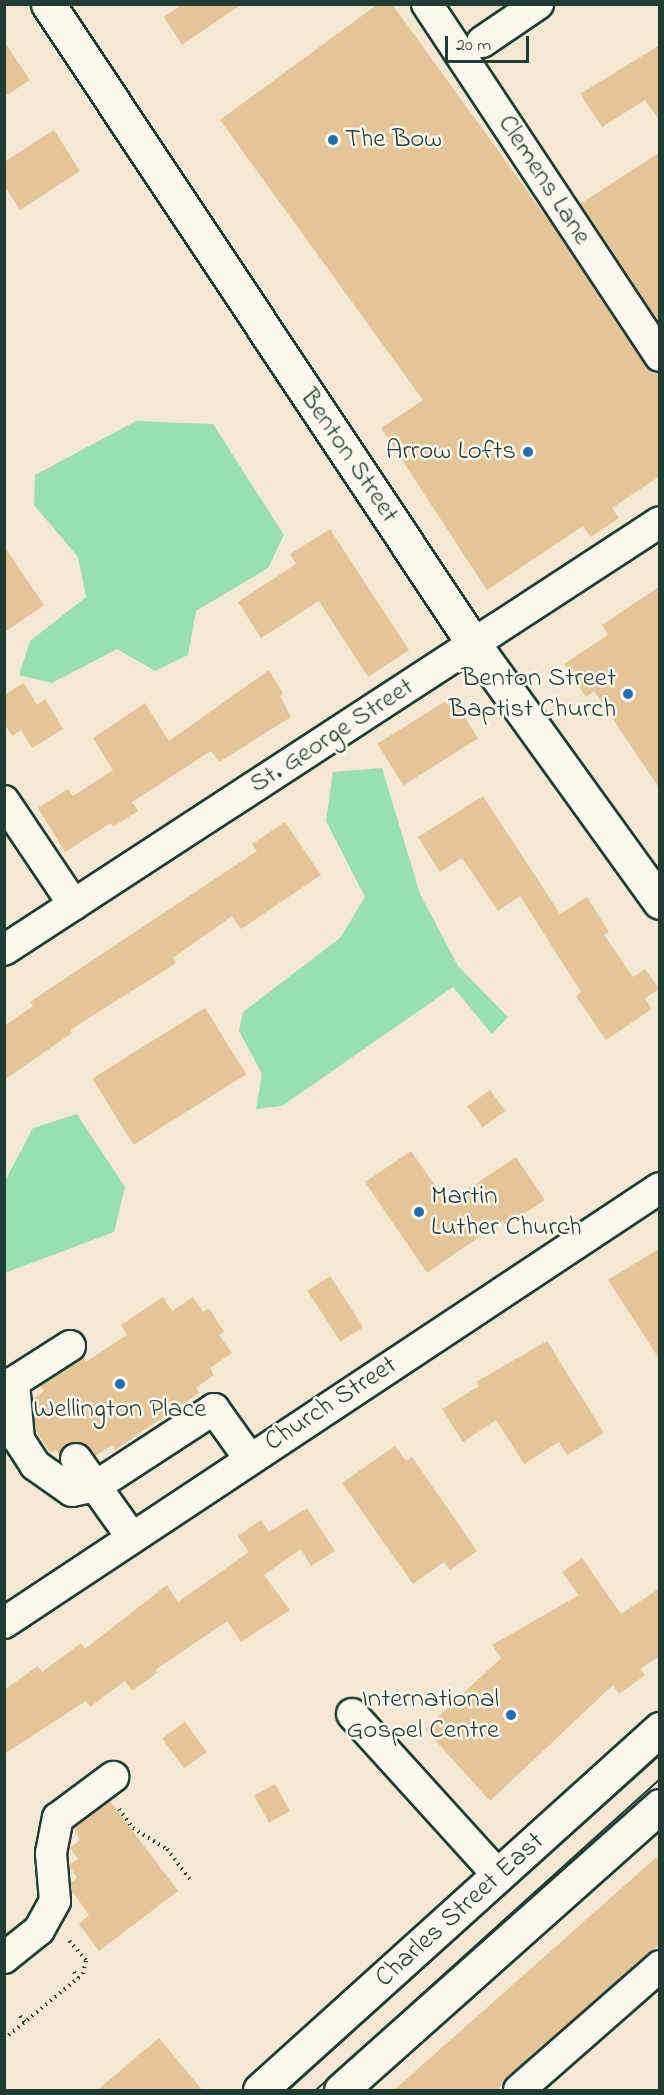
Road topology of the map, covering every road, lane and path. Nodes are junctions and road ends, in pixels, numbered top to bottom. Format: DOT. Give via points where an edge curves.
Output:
graph roads {
  1 [pos="48,4"];
  2 [pos="427,4"];
  3 [pos="538,4"];
  4 [pos="482,42"];
  5 [pos="660,356"];
  6 [pos="660,522"];
  7 [pos="473,643"];
  8 [pos="4,801"];
  9 [pos="660,902"];
  10 [pos="74,905"];
  11 [pos="4,950"];
  12 [pos="660,1188"];
  13 [pos="70,1346"];
  14 [pos="249,1458"];
  15 [pos="76,1459"];
  16 [pos="96,1486"];
  17 [pos="131,1536"];
  18 [pos="4,1623"];
  19 [pos="352,1714"];
  20 [pos="660,1729"];
  21 [pos="114,1791"];
  22 [pos="660,1806"];
  23 [pos="498,1875"];
  24 [pos="190,1880"];
  25 [pos="66,1929"];
  26 [pos="4,1958"];
  27 [pos="660,1966"];
  28 [pos="74,1972"];
  29 [pos="78,1978"];
  30 [pos="20,2016"];
  31 [pos="25,2022"];
  32 [pos="4,2039"];
  33 [pos="260,2091"];
  34 [pos="341,2091"];
  35 [pos="519,2091"];
  1 -- 7 [label="main road, Benton Street"];
  2 -- 5 [label="street, Clemens Lane"];
  3 -- 4 [label="street"];
  6 -- 7 [label="street, St. George Street"];
  7 -- 9 [label="main road, Benton Street"];
  7 -- 10 [label="street, St. George Street"];
  8 -- 10 [label="street"];
  10 -- 11 [label="street, St. George Street"];
  12 -- 14 [label="street, Church Street"];
  13 -- 16 [label="street" via="14,1382 19,1440 35,1465 72,1491"];
  14 -- 16 [label="street" via="214,1408"];
  14 -- 17 [label="street, Church Street"];
  15 -- 16 [label="street"];
  16 -- 17 [label="street"];
  17 -- 18 [label="street, Church Street"];
  19 -- 23 [label="street"];
  20 -- 23 [label="main road, Charles Street East"];
  21 -- 24 [label="path" via="133,1828 167,1849"];
  21 -- 26 [label="street" via="58,1818 51,1853 55,1901 39,1930"];
  22 -- 34 [label="main road, Charles Street East"];
  23 -- 33 [label="main road, Charles Street East"];
  25 -- 29 [label="path" via="66,1937 86,1960"];
  27 -- 35 [label="street"];
  28 -- 29 [label="path"];
  29 -- 31 [label="path"];
  30 -- 31 [label="path"];
  31 -- 32 [label="path"];
}
